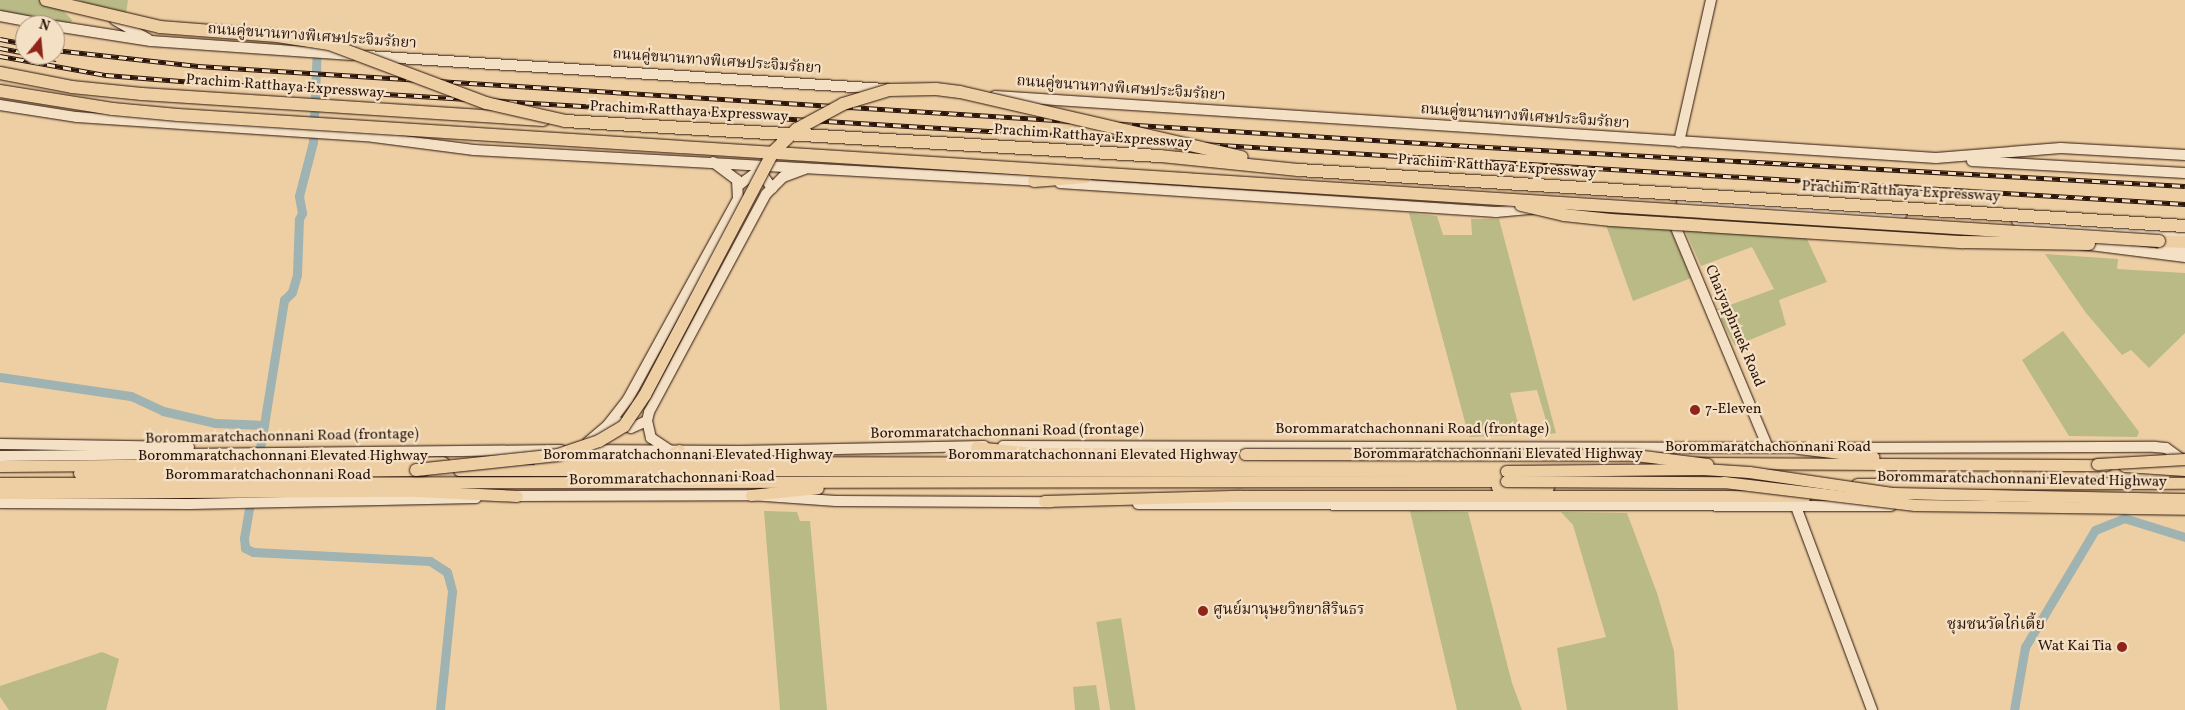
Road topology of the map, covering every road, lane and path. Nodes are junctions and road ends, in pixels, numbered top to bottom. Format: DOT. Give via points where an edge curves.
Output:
graph roads {
  1 [pos="46,0"];
  2 [pos="72,0"];
  3 [pos="1711,0"];
  4 [pos="0,16"];
  5 [pos="15,19"];
  6 [pos="65,27"];
  7 [pos="151,40"];
  8 [pos="0,73"];
  9 [pos="0,91"];
  10 [pos="0,105"];
  11 [pos="565,121"];
  12 [pos="1679,142"];
  13 [pos="2185,155"];
  14 [pos="1977,156"];
  15 [pos="1936,158"];
  16 [pos="712,161"];
  17 [pos="812,167"];
  18 [pos="2185,168"];
  19 [pos="1299,170"];
  20 [pos="2185,173"];
  21 [pos="1034,181"];
  22 [pos="739,185"];
  23 [pos="772,188"];
  24 [pos="1682,204"];
  25 [pos="1657,209"];
  26 [pos="1671,216"];
  27 [pos="1998,225"];
  28 [pos="2185,226"];
  29 [pos="2185,236"];
  30 [pos="2159,241"];
  31 [pos="2185,242"];
  32 [pos="2185,249"];
  33 [pos="2185,257"];
  34 [pos="617,415"];
  35 [pos="647,421"];
  36 [pos="0,444"];
  37 [pos="976,447"];
  38 [pos="1768,448"];
  39 [pos="1798,448"];
  40 [pos="504,450"];
  41 [pos="576,450"];
  42 [pos="675,450"];
  43 [pos="220,452"];
  44 [pos="0,456"];
  45 [pos="255,458"];
  46 [pos="272,458"];
  47 [pos="67,461"];
  48 [pos="656,461"];
  49 [pos="2185,461"];
  50 [pos="1919,462"];
  51 [pos="2097,464"];
  52 [pos="0,466"];
  53 [pos="416,470"];
  54 [pos="2185,470"];
  55 [pos="1749,472"];
  56 [pos="0,474"];
  57 [pos="1506,476"];
  58 [pos="0,483"];
  59 [pos="2185,483"];
  60 [pos="1929,484"];
  61 [pos="2138,485"];
  62 [pos="2185,489"];
  63 [pos="0,493"];
  64 [pos="751,495"];
  65 [pos="1824,495"];
  66 [pos="517,496"];
  67 [pos="68,498"];
  68 [pos="2185,499"];
  69 [pos="1044,501"];
  70 [pos="0,503"];
  71 [pos="190,504"];
  72 [pos="1795,504"];
  73 [pos="2185,504"];
  74 [pos="1877,506"];
  75 [pos="2185,509"];
  76 [pos="0,510"];
  77 [pos="1872,710"];
  1 -- 11 [label="highway, bridge" via="160,27 277,36 329,44 486,103"];
  2 -- 7 [label="main road"];
  3 -- 12 [label="main road"];
  4 -- 5 [label="main road"];
  6 -- 7 [label="main road, ถนนคู่ขนานทางพิเศษประจิมรัถยา"];
  7 -- 12 [label="main road, ถนนคู่ขนานทางพิเศษประจิมรัถยา"];
  8 -- 11 [label="highway, Prachim Ratthaya Expressway, bridge" via="72,87 142,94"];
  9 -- 30 [label="highway, Prachim Ratthaya Expressway, bridge" via="104,108 178,115"];
  10 -- 16 [label="main road" via="77,116 336,133 474,150"];
  11 -- 19 [label="highway, Prachim Ratthaya Expressway, bridge" via="1160,156"];
  12 -- 15 [label="main road, ถนนคู่ขนานทางพิเศษประจิมรัถยา"];
  13 -- 14 [label="main road, ถนนคู่ขนานทางพิเศษประจิมรัถยา" via="2038,148"];
  14 -- 15 [label="main road, ถนนคู่ขนานทางพิเศษประจิมรัถยา"];
  14 -- 18 [label="main road"];
  15 -- 20 [label="main road"];
  16 -- 17 [label="main road"];
  16 -- 22 [label="main road" via="732,174"];
  17 -- 21 [label="main road"];
  17 -- 23 [label="main road" via="783,177"];
  19 -- 28 [label="highway, Prachim Ratthaya Expressway, bridge"];
  19 -- 53 [label="highway, bridge" via="960,92 889,90 843,104 797,129 773,152 646,395 624,426 594,443 558,455"];
  21 -- 25 [label="main road" via="1496,212 1576,206"];
  21 -- 30 [label="highway, bridge" via="1138,174 1466,195 1564,215 1641,222 2009,244"];
  22 -- 23 [label="main road" via="753,176 764,177"];
  22 -- 34 [label="main road" via="738,199 704,265"];
  23 -- 35 [label="main road"];
  24 -- 25 [label="main road" via="1678,194 1667,190 1657,197"];
  24 -- 26 [label="main road"];
  24 -- 27 [label="main road"];
  24 -- 29 [label="main road" via="1998,220"];
  25 -- 26 [label="main road"];
  26 -- 38 [label="main road, Chaiyaphruek Road"];
  27 -- 32 [label="main road" via="2106,242"];
  27 -- 33 [label="main road" via="2101,249"];
  30 -- 31 [label="highway, Prachim Ratthaya Expressway"];
  34 -- 35 [label="main road" via="622,426 631,428"];
  34 -- 41 [label="main road"];
  35 -- 42 [label="main road" via="651,438"];
  36 -- 43 [label="main road" via="156,445"];
  37 -- 38 [label="main road, Borommaratchachonnani Road (frontage)" via="1177,444"];
  37 -- 42 [label="main road, Borommaratchachonnani Road (frontage)"];
  37 -- 55 [label="main road, bridge" via="1032,452 1635,455"];
  38 -- 39 [label="main road, Borommaratchachonnani Road (frontage)"];
  39 -- 49 [label="main road, Borommaratchachonnani Road (frontage)" via="2154,447 2166,448"];
  39 -- 50 [label="main road"];
  40 -- 41 [label="main road, Borommaratchachonnani Road"];
  40 -- 46 [label="main road, Borommaratchachonnani Road (frontage)"];
  41 -- 42 [label="main road, Borommaratchachonnani Road"];
  42 -- 48 [label="main road"];
  43 -- 45 [label="main road, Borommaratchachonnani Road (frontage)"];
  43 -- 47 [label="main road, Borommaratchachonnani Road (frontage)"];
  44 -- 47 [label="main road, Borommaratchachonnani Road (frontage)"];
  45 -- 46 [label="main road, Borommaratchachonnani Road"];
  45 -- 47 [label="main road, Borommaratchachonnani Road"];
  46 -- 48 [label="main road, Borommaratchachonnani Road"];
  47 -- 52 [label="main road, Borommaratchachonnani Road"];
  48 -- 50 [label="main road, Borommaratchachonnani Road"];
  49 -- 51 [label="main road, bridge"];
  50 -- 51 [label="main road, Borommaratchachonnani Road"];
  51 -- 54 [label="main road, Borommaratchachonnani Road, bridge"];
  53 -- 56 [label="main road, Borommaratchachonnani Elevated Highway"];
  53 -- 57 [label="main road, Borommaratchachonnani Elevated Highway, bridge"];
  55 -- 57 [label="main road, Borommaratchachonnani Elevated Highway, bridge"];
  55 -- 68 [label="main road, Borommaratchachonnani Elevated Highway, bridge" via="1909,494"];
  57 -- 58 [label="main road, Borommaratchachonnani Elevated Highway"];
  57 -- 65 [label="main road, Borommaratchachonnani Elevated Highway, bridge" via="1724,482"];
  59 -- 61 [label="main road, Borommaratchachonnani Road"];
  60 -- 61 [label="main road, Borommaratchachonnani Road"];
  60 -- 64 [label="main road, Borommaratchachonnani Road" via="835,486"];
  60 -- 74 [label="main road"];
  61 -- 62 [label="main road"];
  63 -- 67 [label="main road, Borommaratchachonnani Road"];
  64 -- 66 [label="main road, Borommaratchachonnani Road"];
  64 -- 69 [label="main road" via="836,501"];
  65 -- 69 [label="main road, bridge" via="1240,496"];
  65 -- 75 [label="main road, Borommaratchachonnani Elevated Highway, bridge" via="1916,505"];
  66 -- 67 [label="main road, Borommaratchachonnani Road" via="439,491 247,490"];
  66 -- 71 [label="main road"];
  67 -- 70 [label="main road"];
  67 -- 71 [label="main road"];
  69 -- 72 [label="main road" via="1198,505"];
  71 -- 76 [label="main road" via="160,508"];
  72 -- 74 [label="main road"];
  72 -- 77 [label="main road"];
  73 -- 74 [label="main road" via="2170,511"];
}
